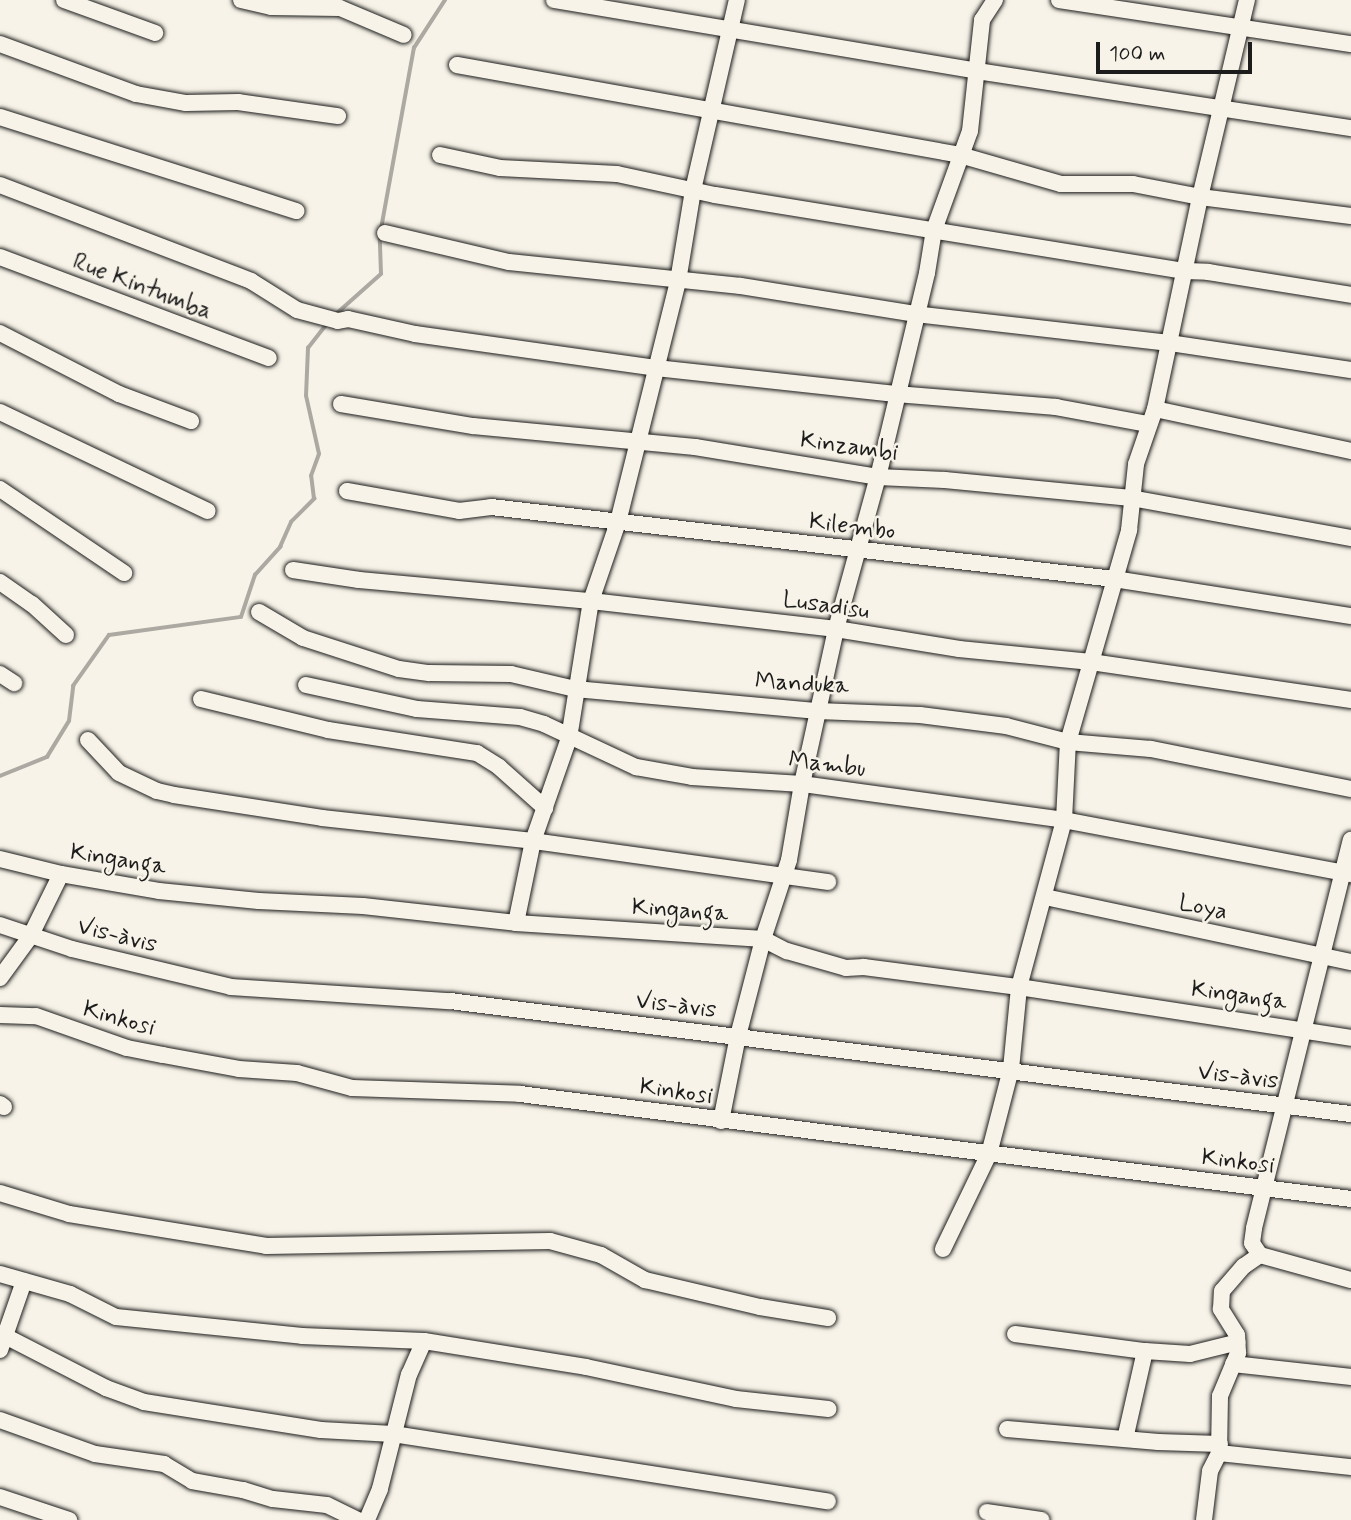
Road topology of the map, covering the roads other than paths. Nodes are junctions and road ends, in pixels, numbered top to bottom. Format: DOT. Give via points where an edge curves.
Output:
graph roads {
  1 [pos="64,0"];
  2 [pos="241,0"];
  3 [pos="554,0"];
  4 [pos="737,0"];
  5 [pos="995,0"];
  6 [pos="1059,0"];
  7 [pos="1247,0"];
  8 [pos="1239,27"];
  9 [pos="730,28"];
  10 [pos="155,33"];
  11 [pos="404,35"];
  12 [pos="0,44"];
  13 [pos="1351,44"];
  14 [pos="457,65"];
  15 [pos="977,71"];
  16 [pos="1222,110"];
  17 [pos="714,111"];
  18 [pos="0,117"];
  19 [pos="338,117"];
  20 [pos="1351,128"];
  21 [pos="440,155"];
  22 [pos="960,155"];
  23 [pos="0,185"];
  24 [pos="693,190"];
  25 [pos="1200,197"];
  26 [pos="296,211"];
  27 [pos="1351,216"];
  28 [pos="934,230"];
  29 [pos="385,233"];
  30 [pos="0,257"];
  31 [pos="1185,271"];
  32 [pos="678,281"];
  33 [pos="1351,295"];
  34 [pos="915,314"];
  35 [pos="0,332"];
  36 [pos="1170,343"];
  37 [pos="269,358"];
  38 [pos="656,368"];
  39 [pos="1351,370"];
  40 [pos="896,394"];
  41 [pos="341,404"];
  42 [pos="0,412"];
  43 [pos="1152,417"];
  44 [pos="191,421"];
  45 [pos="638,442"];
  46 [pos="1351,451"];
  47 [pos="878,477"];
  48 [pos="0,489"];
  49 [pos="347,491"];
  50 [pos="1131,498"];
  51 [pos="208,511"];
  52 [pos="618,522"];
  53 [pos="1351,538"];
  54 [pos="855,550"];
  55 [pos="293,570"];
  56 [pos="124,573"];
  57 [pos="1114,579"];
  58 [pos="0,582"];
  59 [pos="592,601"];
  60 [pos="259,612"];
  61 [pos="1351,616"];
  62 [pos="836,629"];
  63 [pos="66,635"];
  64 [pos="1091,662"];
  65 [pos="0,674"];
  66 [pos="14,683"];
  67 [pos="306,685"];
  68 [pos="575,689"];
  69 [pos="201,699"];
  70 [pos="1351,700"];
  71 [pos="818,710"];
  72 [pos="569,738"];
  73 [pos="89,740"];
  74 [pos="1068,742"];
  75 [pos="802,784"];
  76 [pos="1351,789"];
  77 [pos="544,808"];
  78 [pos="1064,820"];
  79 [pos="1351,840"];
  80 [pos="533,841"];
  81 [pos="0,859"];
  82 [pos="1346,873"];
  83 [pos="61,874"];
  84 [pos="785,875"];
  85 [pos="828,882"];
  86 [pos="1045,897"];
  87 [pos="516,923"];
  88 [pos="0,925"];
  89 [pos="30,937"];
  90 [pos="763,939"];
  91 [pos="1321,957"];
  92 [pos="1351,962"];
  93 [pos="0,978"];
  94 [pos="1019,987"];
  95 [pos="0,1015"];
  96 [pos="1306,1028"];
  97 [pos="738,1036"];
  98 [pos="1351,1038"];
  99 [pos="1011,1069"];
  100 [pos="1285,1106"];
  101 [pos="1351,1114"];
  102 [pos="721,1121"];
  103 [pos="989,1154"];
  104 [pos="1264,1188"];
  105 [pos="0,1194"];
  106 [pos="1351,1199"];
  107 [pos="943,1249"];
  108 [pos="1260,1255"];
  109 [pos="0,1274"];
  110 [pos="1351,1280"];
  111 [pos="24,1281"];
  112 [pos="828,1318"];
  113 [pos="1015,1334"];
  114 [pos="424,1341"];
  115 [pos="1238,1342"];
  116 [pos="1,1346"];
  117 [pos="1144,1351"];
  118 [pos="1233,1364"];
  119 [pos="1351,1377"];
  120 [pos="828,1409"];
  121 [pos="0,1420"];
  122 [pos="1007,1429"];
  123 [pos="393,1434"];
  124 [pos="1125,1439"];
  125 [pos="1220,1449"];
  126 [pos="1351,1467"];
  127 [pos="0,1497"];
  128 [pos="828,1501"];
  129 [pos="987,1512"];
  130 [pos="69,1520"];
  131 [pos="358,1520"];
  132 [pos="367,1520"];
  133 [pos="1041,1520"];
  134 [pos="1204,1520"];
  1 -- 10 [label="street"];
  2 -- 11 [label="street" via="271,6 341,8"];
  3 -- 9 [label="street"];
  4 -- 9 [label="street"];
  5 -- 15 [label="street" via="982,20"];
  6 -- 8 [label="street"];
  7 -- 8 [label="street"];
  8 -- 13 [label="street"];
  8 -- 16 [label="street"];
  9 -- 15 [label="street"];
  9 -- 17 [label="street"];
  12 -- 19 [label="street" via="136,94 186,103 238,102"];
  14 -- 17 [label="street"];
  15 -- 16 [label="street"];
  15 -- 22 [label="street" via="970,131"];
  16 -- 20 [label="street"];
  16 -- 25 [label="street"];
  17 -- 22 [label="street"];
  17 -- 24 [label="street"];
  18 -- 26 [label="street"];
  21 -- 24 [label="street" via="500,168 617,174"];
  22 -- 25 [label="street" via="1061,184 1133,184"];
  22 -- 28 [label="street"];
  23 -- 38 [label="street" via="251,281 297,310 415,334"];
  24 -- 28 [label="street"];
  24 -- 32 [label="street"];
  25 -- 27 [label="street"];
  25 -- 31 [label="street"];
  28 -- 31 [label="street"];
  28 -- 34 [label="street"];
  29 -- 32 [label="street" via="509,262"];
  30 -- 37 [label="street, Rue Kintumba"];
  31 -- 33 [label="street"];
  31 -- 36 [label="street"];
  32 -- 34 [label="street" via="741,286"];
  32 -- 38 [label="street"];
  34 -- 36 [label="street"];
  34 -- 40 [label="street"];
  35 -- 44 [label="street" via="119,394"];
  36 -- 39 [label="street"];
  36 -- 43 [label="street"];
  38 -- 40 [label="street"];
  38 -- 45 [label="street"];
  40 -- 43 [label="street"];
  40 -- 47 [label="street"];
  41 -- 45 [label="street, Kinzambi" via="473,426"];
  42 -- 51 [label="street"];
  43 -- 46 [label="street"];
  43 -- 50 [label="street" via="1136,464"];
  45 -- 47 [label="street, Kinzambi"];
  45 -- 52 [label="street"];
  47 -- 50 [label="street, Kinzambi"];
  47 -- 54 [label="street"];
  48 -- 56 [label="street"];
  49 -- 52 [label="street, Kilembo" via="459,510 491,507"];
  50 -- 53 [label="street, Kinzambi"];
  50 -- 57 [label="street" via="1129,530"];
  52 -- 54 [label="street, Kilembo"];
  52 -- 59 [label="street"];
  54 -- 57 [label="street, Kilembo"];
  54 -- 62 [label="street"];
  55 -- 59 [label="street, Lusadisu"];
  57 -- 61 [label="street, Kilembo"];
  57 -- 64 [label="street"];
  58 -- 63 [label="street"];
  59 -- 62 [label="street, Lusadisu"];
  59 -- 68 [label="street"];
  60 -- 68 [label="street, Manduka" via="303,638 399,669 511,674"];
  62 -- 64 [label="street, Lusadisu" via="959,649"];
  62 -- 71 [label="street"];
  64 -- 70 [label="street, Lusadisu"];
  64 -- 74 [label="street"];
  65 -- 66 [label="street"];
  67 -- 72 [label="street, Mambu" via="417,709 520,717"];
  68 -- 71 [label="street, Manduka"];
  68 -- 72 [label="street"];
  69 -- 77 [label="street" via="328,730 477,753"];
  71 -- 74 [label="street, Manduka" via="994,724"];
  71 -- 75 [label="street"];
  72 -- 75 [label="street, Mambu" via="636,767 692,777"];
  72 -- 77 [label="street"];
  73 -- 80 [label="street" via="119,773 157,791 322,818"];
  74 -- 76 [label="street, Manduka" via="1151,749"];
  74 -- 78 [label="street"];
  75 -- 78 [label="street, Mambu"];
  75 -- 84 [label="street"];
  77 -- 80 [label="street"];
  78 -- 82 [label="street, Mambu"];
  78 -- 86 [label="street"];
  79 -- 82 [label="street"];
  80 -- 84 [label="street"];
  80 -- 87 [label="street"];
  81 -- 83 [label="street, Kinganga"];
  82 -- 91 [label="street"];
  83 -- 87 [label="street, Kinganga" via="159,891"];
  83 -- 89 [label="street"];
  84 -- 85 [label="street"];
  84 -- 90 [label="street"];
  86 -- 91 [label="street, Loya"];
  86 -- 94 [label="street"];
  87 -- 90 [label="street, Kinganga"];
  88 -- 89 [label="street, Vis-àvis"];
  89 -- 93 [label="street"];
  89 -- 97 [label="street, Vis-àvis" via="231,987 450,1001"];
  90 -- 94 [label="street, Kinganga" via="846,968"];
  90 -- 97 [label="street"];
  91 -- 92 [label="street, Loya"];
  91 -- 96 [label="street"];
  94 -- 96 [label="street, Kinganga"];
  94 -- 99 [label="street"];
  95 -- 102 [label="street, Kinkosi" via="36,1016 127,1048 239,1069 289,1072 352,1088 520,1094"];
  96 -- 98 [label="street, Kinganga"];
  96 -- 100 [label="street"];
  97 -- 99 [label="street, Vis-àvis"];
  97 -- 102 [label="street"];
  99 -- 100 [label="street, Vis-àvis"];
  99 -- 103 [label="street"];
  100 -- 101 [label="street, Vis-àvis"];
  100 -- 104 [label="street"];
  102 -- 103 [label="street, Kinkosi"];
  103 -- 104 [label="street, Kinkosi"];
  103 -- 107 [label="street"];
  104 -- 106 [label="street, Kinkosi"];
  104 -- 108 [label="street" via="1252,1242"];
  105 -- 112 [label="street" via="69,1214 266,1246 550,1241 601,1255 645,1280"];
  108 -- 110 [label="street"];
  108 -- 115 [label="street" via="1222,1290 1220,1308"];
  109 -- 111 [label="street"];
  111 -- 114 [label="street" via="70,1294 116,1317 302,1336"];
  111 -- 116 [label="street"];
  113 -- 117 [label="street"];
  114 -- 120 [label="street" via="586,1367 736,1399"];
  114 -- 123 [label="street" via="409,1374"];
  115 -- 117 [label="street" via="1191,1354"];
  115 -- 118 [label="street"];
  116 -- 123 [label="street" via="144,1402 321,1430"];
  117 -- 124 [label="street"];
  118 -- 119 [label="street"];
  118 -- 125 [label="street" via="1220,1396"];
  121 -- 131 [label="street" via="95,1454 164,1464 192,1481 273,1499 327,1505"];
  122 -- 124 [label="street"];
  123 -- 128 [label="street"];
  123 -- 132 [label="street"];
  124 -- 125 [label="street"];
  125 -- 126 [label="street"];
  125 -- 134 [label="street" via="1210,1471"];
  127 -- 130 [label="street"];
  129 -- 133 [label="street"];
}
